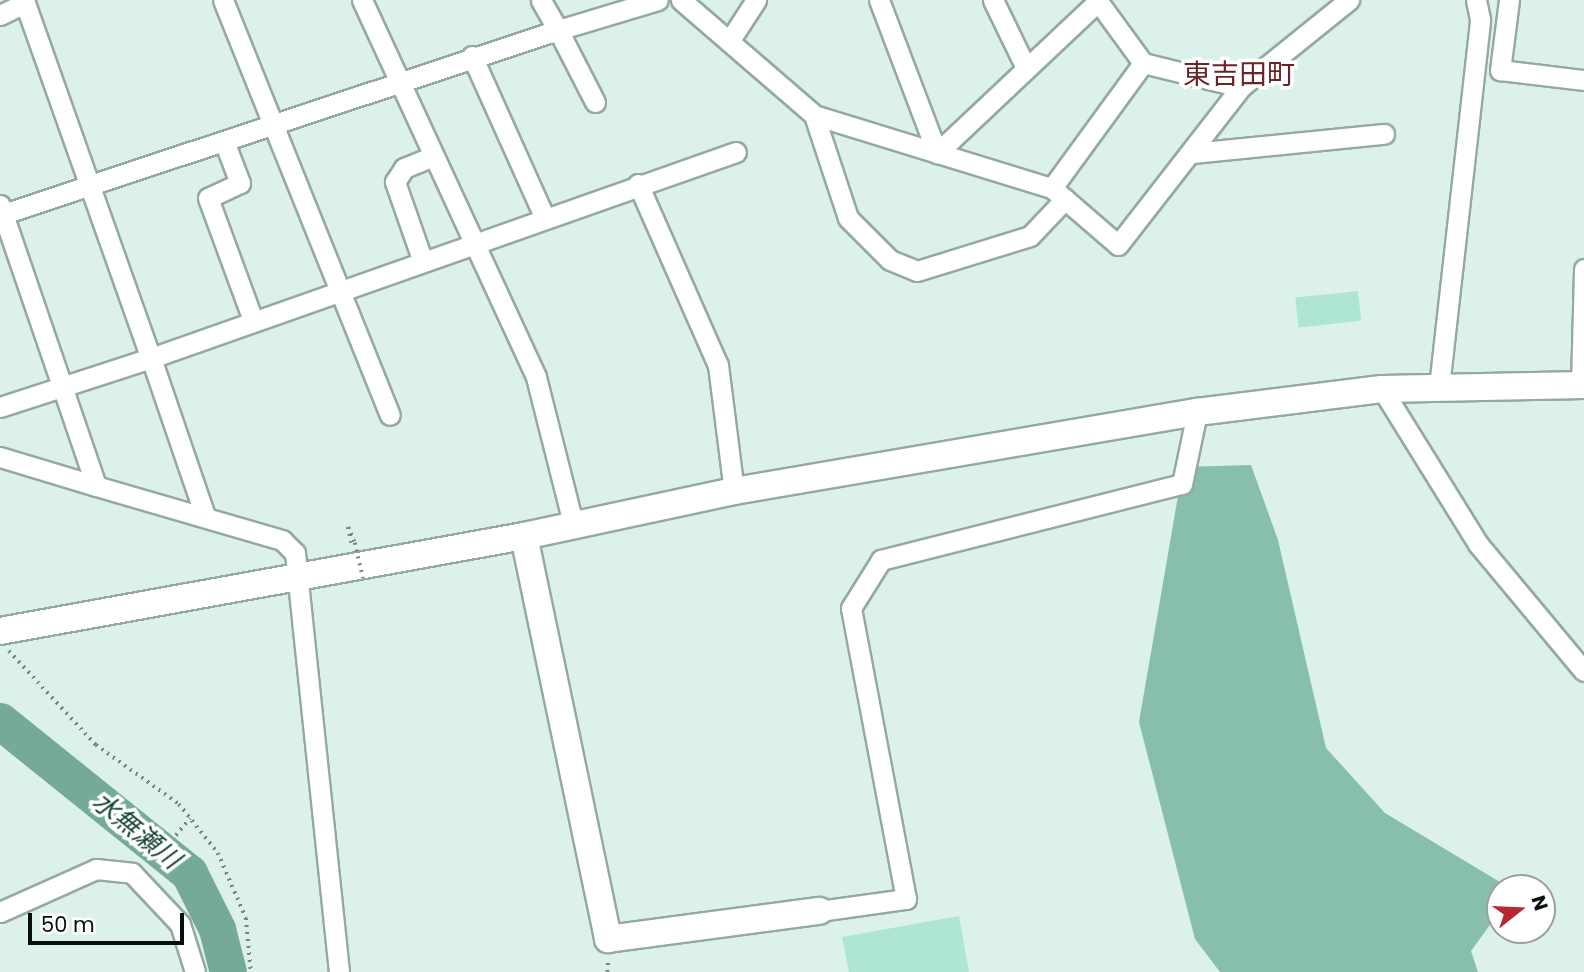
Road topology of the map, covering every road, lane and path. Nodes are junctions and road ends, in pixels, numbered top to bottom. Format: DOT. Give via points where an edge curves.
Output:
graph roads {
  1 [pos="223,0"];
  2 [pos="362,0"];
  3 [pos="541,0"];
  4 [pos="658,0"];
  5 [pos="681,0"];
  6 [pos="756,0"];
  7 [pos="880,0"];
  8 [pos="993,0"];
  9 [pos="1349,0"];
  10 [pos="1476,0"];
  11 [pos="1509,0"];
  12 [pos="27,1"];
  13 [pos="1097,1"];
  14 [pos="0,15"];
  15 [pos="558,30"];
  16 [pos="730,40"];
  17 [pos="472,56"];
  18 [pos="1143,64"];
  19 [pos="1025,66"];
  20 [pos="1584,80"];
  21 [pos="397,81"];
  22 [pos="1241,87"];
  23 [pos="595,102"];
  24 [pos="814,115"];
  25 [pos="272,124"];
  26 [pos="1384,134"];
  27 [pos="224,141"];
  28 [pos="736,152"];
  29 [pos="937,153"];
  30 [pos="1192,153"];
  31 [pos="433,156"];
  32 [pos="638,184"];
  33 [pos="87,185"];
  34 [pos="1059,194"];
  35 [pos="1,211"];
  36 [pos="544,216"];
  37 [pos="473,242"];
  38 [pos="422,259"];
  39 [pos="1584,269"];
  40 [pos="339,288"];
  41 [pos="253,320"];
  42 [pos="150,358"];
  43 [pos="1583,385"];
  44 [pos="60,386"];
  45 [pos="1440,387"];
  46 [pos="1382,390"];
  47 [pos="0,407"];
  48 [pos="1197,412"];
  49 [pos="390,415"];
  50 [pos="0,457"];
  51 [pos="96,486"];
  52 [pos="734,491"];
  53 [pos="205,516"];
  54 [pos="573,523"];
  55 [pos="524,536"];
  56 [pos="353,543"];
  57 [pos="301,573"];
  58 [pos="363,578"];
  59 [pos="4,640"];
  60 [pos="1584,671"];
  61 [pos="190,818"];
  62 [pos="158,857"];
  63 [pos="820,911"];
  64 [pos="0,912"];
  65 [pos="195,972"];
  66 [pos="251,972"];
  67 [pos="339,972"];
  1 -- 25 [label="street"];
  2 -- 21 [label="street"];
  3 -- 15 [label="street"];
  4 -- 15 [label="street"];
  5 -- 16 [label="street"];
  6 -- 16 [label="street"];
  7 -- 29 [label="street"];
  8 -- 19 [label="street"];
  9 -- 22 [label="street"];
  10 -- 45 [label="street" via="1480,19"];
  11 -- 20 [label="street" via="1500,70"];
  12 -- 14 [label="street"];
  12 -- 33 [label="street"];
  13 -- 18 [label="street"];
  13 -- 19 [label="street"];
  15 -- 17 [label="street"];
  15 -- 23 [label="street"];
  16 -- 24 [label="street"];
  17 -- 21 [label="street"];
  17 -- 36 [label="street"];
  18 -- 22 [label="street"];
  18 -- 34 [label="street"];
  19 -- 29 [label="street"];
  21 -- 25 [label="street"];
  21 -- 31 [label="street"];
  22 -- 30 [label="street"];
  24 -- 29 [label="street"];
  24 -- 34 [label="street" via="848,218 890,260 918,271 1030,236"];
  25 -- 27 [label="street"];
  25 -- 40 [label="street"];
  26 -- 30 [label="street"];
  27 -- 33 [label="street"];
  27 -- 41 [label="street" via="240,183 208,198"];
  28 -- 32 [label="street"];
  29 -- 34 [label="street"];
  30 -- 34 [label="street" via="1118,244"];
  31 -- 37 [label="street"];
  31 -- 38 [label="street" via="404,168 395,183"];
  32 -- 36 [label="street"];
  32 -- 52 [label="street" via="719,365"];
  33 -- 35 [label="street"];
  33 -- 42 [label="street"];
  35 -- 44 [label="street"];
  36 -- 37 [label="street"];
  37 -- 38 [label="street"];
  37 -- 54 [label="street" via="536,377"];
  38 -- 40 [label="street"];
  39 -- 43 [label="street"];
  40 -- 41 [label="street"];
  40 -- 49 [label="street"];
  41 -- 42 [label="street"];
  42 -- 44 [label="street"];
  42 -- 53 [label="street"];
  43 -- 45 [label="street"];
  44 -- 47 [label="street"];
  44 -- 51 [label="street"];
  45 -- 46 [label="street"];
  46 -- 48 [label="street"];
  46 -- 60 [label="street" via="1478,544"];
  48 -- 52 [label="street"];
  48 -- 63 [label="street" via="1182,484 881,560 851,608 906,899"];
  50 -- 51 [label="street"];
  51 -- 53 [label="street"];
  52 -- 54 [label="street"];
  53 -- 57 [label="street" via="282,540 295,553"];
  54 -- 55 [label="street"];
  55 -- 57 [label="street"];
  55 -- 63 [label="street" via="608,940"];
  56 -- 58 [label="path, bridge"];
  57 -- 59 [label="street"];
  57 -- 67 [label="street"];
  59 -- 61 [label="path" via="96,744"];
  61 -- 62 [label="path"];
  61 -- 66 [label="path" via="218,853 246,918"];
  64 -- 65 [label="street" via="96,869 132,873 180,924"];
}
